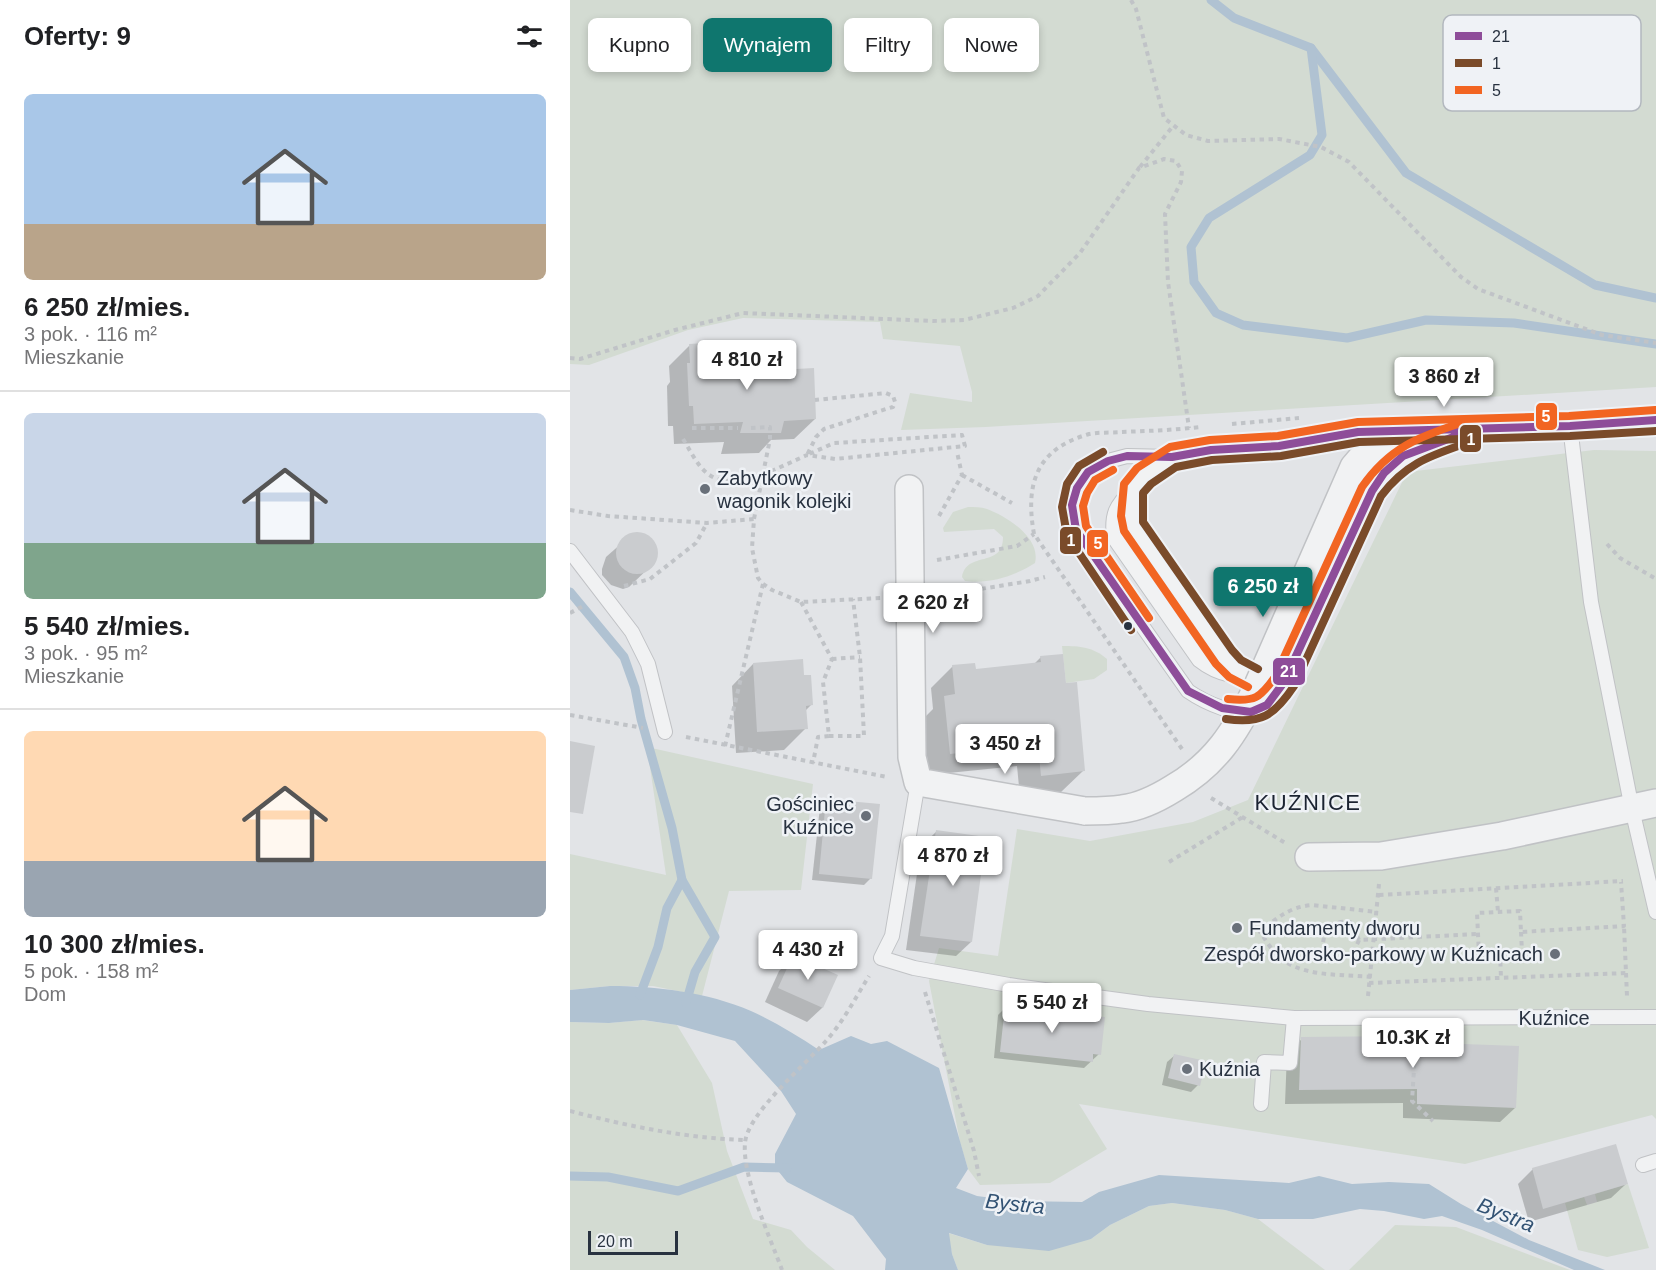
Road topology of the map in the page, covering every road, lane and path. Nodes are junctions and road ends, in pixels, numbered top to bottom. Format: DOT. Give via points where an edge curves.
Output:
graph roads {
  1 [pos="1131,0"];
  2 [pos="1173,126"];
  3 [pos="1139,168"];
  4 [pos="1656,343"];
  5 [pos="570,358"];
  6 [pos="815,400"];
  7 [pos="1656,420"];
  8 [pos="1570,426"];
  9 [pos="692,428"];
  10 [pos="738,428"];
  11 [pos="751,428"];
  12 [pos="1189,428"];
  13 [pos="1472,430"];
  14 [pos="1417,431"];
  15 [pos="684,439"];
  16 [pos="1063,445"];
  17 [pos="957,452"];
  18 [pos="807,455"];
  19 [pos="1172,457"];
  20 [pos="763,475"];
  21 [pos="962,475"];
  22 [pos="728,481"];
  23 [pos="909,489"];
  24 [pos="1133,489"];
  25 [pos="1012,503"];
  26 [pos="570,510"];
  27 [pos="1581,518"];
  28 [pos="754,519"];
  29 [pos="707,523"];
  30 [pos="935,523"];
  31 [pos="1034,534"];
  32 [pos="570,551"];
  33 [pos="937,551"];
  34 [pos="948,558"];
  35 [pos="939,572"];
  36 [pos="1045,577"];
  37 [pos="1656,579"];
  38 [pos="763,584"];
  39 [pos="940,584"];
  40 [pos="604,592"];
  41 [pos="941,596"];
  42 [pos="910,597"];
  43 [pos="853,599"];
  44 [pos="801,602"];
  45 [pos="941,607"];
  46 [pos="860,657"];
  47 [pos="832,659"];
  48 [pos="1290,669"];
  49 [pos="1253,678"];
  50 [pos="570,715"];
  51 [pos="637,727"];
  52 [pos="665,732"];
  53 [pos="829,736"];
  54 [pos="725,746"];
  55 [pos="1182,750"];
  56 [pos="813,763"];
  57 [pos="918,782"];
  58 [pos="1209,796"];
  59 [pos="1644,806"];
  60 [pos="1243,817"];
  61 [pos="1381,856"];
  62 [pos="1309,857"];
  63 [pos="1169,862"];
  64 [pos="1649,880"];
  65 [pos="1621,882"];
  66 [pos="1496,888"];
  67 [pos="1378,894"];
  68 [pos="1377,912"];
  69 [pos="1498,912"];
  70 [pos="1656,912"];
  71 [pos="1624,926"];
  72 [pos="1521,932"];
  73 [pos="1478,934"];
  74 [pos="1359,940"];
  75 [pos="1374,940"];
  76 [pos="1500,953"];
  77 [pos="881,958"];
  78 [pos="917,969"];
  79 [pos="1371,977"];
  80 [pos="1501,978"];
  81 [pos="1369,983"];
  82 [pos="1656,1017"];
  83 [pos="1294,1018"];
  84 [pos="1417,1018"];
  85 [pos="1366,1019"];
  86 [pos="1261,1104"];
  87 [pos="570,1111"];
  88 [pos="1433,1121"];
  89 [pos="745,1140"];
  90 [pos="979,1176"];
  91 [pos="782,1270"];
  1 -- 2 [label="path" via="1164,118"];
  2 -- 3 [label="path"];
  2 -- 4 [label="path" via="1186,135 1208,141 1278,138 1321,147 1349,162 1478,290 1602,334"];
  3 -- 5 [label="path" via="1080,253 1038,296 1013,308 964,320 933,321 743,313 580,359"];
  3 -- 12 [label="path" via="1164,159 1176,161 1182,171 1181,182 1165,214 1168,282"];
  6 -- 18 [label="path" via="886,393 895,402 886,410 824,429"];
  7 -- 8 [label="street"];
  8 -- 13 [label="street"];
  8 -- 27 [label="lane"];
  9 -- 10 [label="path"];
  11 -- 20 [label="path" via="770,427"];
  13 -- 14 [label="street"];
  13 -- 48 [label="lane" via="1403,456 1384,473 1372,491"];
  14 -- 19 [label="lane" via="1358,432 1280,446 1211,450"];
  14 -- 57 [label="street, bridge" via="1384,440 1366,452 1354,467 1242,720 1195,776 1155,800 1124,809 1085,811"];
  15 -- 22 [label="path" via="708,475"];
  16 -- 31 [label="path" via="1044,460 1034,479 1029,509"];
  17 -- 21 [label="path"];
  18 -- 18 [label="path" via="834,443 962,435 965,446 835,459"];
  18 -- 20 [label="path"];
  19 -- 24 [label="lane" via="1144,476"];
  19 -- 48 [label="lane" via="1127,456 1088,472 1072,505 1076,530 1178,678 1188,691 1206,703 1258,710 1272,699"];
  20 -- 28 [label="path"];
  21 -- 25 [label="path"];
  21 -- 30 [label="path"];
  23 -- 42 [label="street"];
  24 -- 49 [label="lane" via="1133,526 1224,657"];
  24 -- 49 [label="lane" via="1119,502 1112,523 1114,538 1199,660 1221,674"];
  26 -- 29 [label="path"];
  27 -- 37 [label="path" via="1620,558"];
  27 -- 59 [label="lane" via="1591,602"];
  28 -- 29 [label="path"];
  28 -- 38 [label="path" via="754,564"];
  29 -- 40 [label="path" via="696,543 650,579"];
  31 -- 34 [label="path" via="1017,546"];
  31 -- 55 [label="path"];
  32 -- 40 [label="lane"];
  33 -- 35 [label="path"];
  36 -- 41 [label="path"];
  38 -- 44 [label="path"];
  38 -- 54 [label="path"];
  39 -- 41 [label="path"];
  40 -- 52 [label="lane" via="632,632 648,664"];
  41 -- 42 [label="path"];
  41 -- 45 [label="path"];
  42 -- 43 [label="path"];
  42 -- 57 [label="street" via="912,757"];
  43 -- 44 [label="path"];
  43 -- 46 [label="path"];
  44 -- 47 [label="path"];
  46 -- 47 [label="path"];
  46 -- 53 [label="path" via="864,736"];
  47 -- 53 [label="path" via="823,682"];
  48 -- 49 [label="lane"];
  50 -- 51 [label="path"];
  52 -- 54 [label="path"];
  53 -- 56 [label="path" via="818,737"];
  54 -- 56 [label="path"];
  56 -- 57 [label="path"];
  57 -- 77 [label="lane" via="892,936"];
  58 -- 60 [label="path"];
  59 -- 61 [label="street"];
  59 -- 64 [label="lane"];
  60 -- 62 [label="path"];
  60 -- 63 [label="path"];
  61 -- 62 [label="street"];
  61 -- 67 [label="path"];
  64 -- 65 [label="path"];
  64 -- 70 [label="lane"];
  65 -- 66 [label="path"];
  65 -- 71 [label="path"];
  66 -- 67 [label="path"];
  66 -- 69 [label="path"];
  67 -- 68 [label="path"];
  68 -- 75 [label="path"];
  68 -- 79 [label="path" via="1302,906 1281,914 1260,932 1278,955 1295,967"];
  69 -- 72 [label="path" via="1520,911"];
  69 -- 73 [label="path" via="1477,913"];
  71 -- 72 [label="path"];
  71 -- 80 [label="path" via="1626,973"];
  72 -- 76 [label="path" via="1521,952"];
  73 -- 75 [label="path"];
  73 -- 76 [label="path" via="1479,955"];
  74 -- 74 [label="path" via="1350,922 1343,921 1326,929 1323,943 1330,956 1341,959 1355,951"];
  74 -- 75 [label="path"];
  75 -- 79 [label="path"];
  76 -- 80 [label="path"];
  77 -- 78 [label="lane, Kuźnice"];
  77 -- 89 [label="path" via="828,1039 761,1109"];
  78 -- 83 [label="lane, Kuźnice" via="1148,1004"];
  78 -- 90 [label="path" via="975,1151"];
  79 -- 81 [label="path"];
  80 -- 81 [label="path"];
  81 -- 85 [label="path"];
  82 -- 84 [label="lane, Kuźnice"];
  83 -- 85 [label="lane, Kuźnice"];
  83 -- 86 [label="lane" via="1290,1063 1264,1062"];
  84 -- 85 [label="lane, Kuźnice"];
  84 -- 88 [label="path" via="1412,1101"];
  87 -- 89 [label="path" via="640,1129"];
  89 -- 91 [label="path" via="748,1175"];
}
